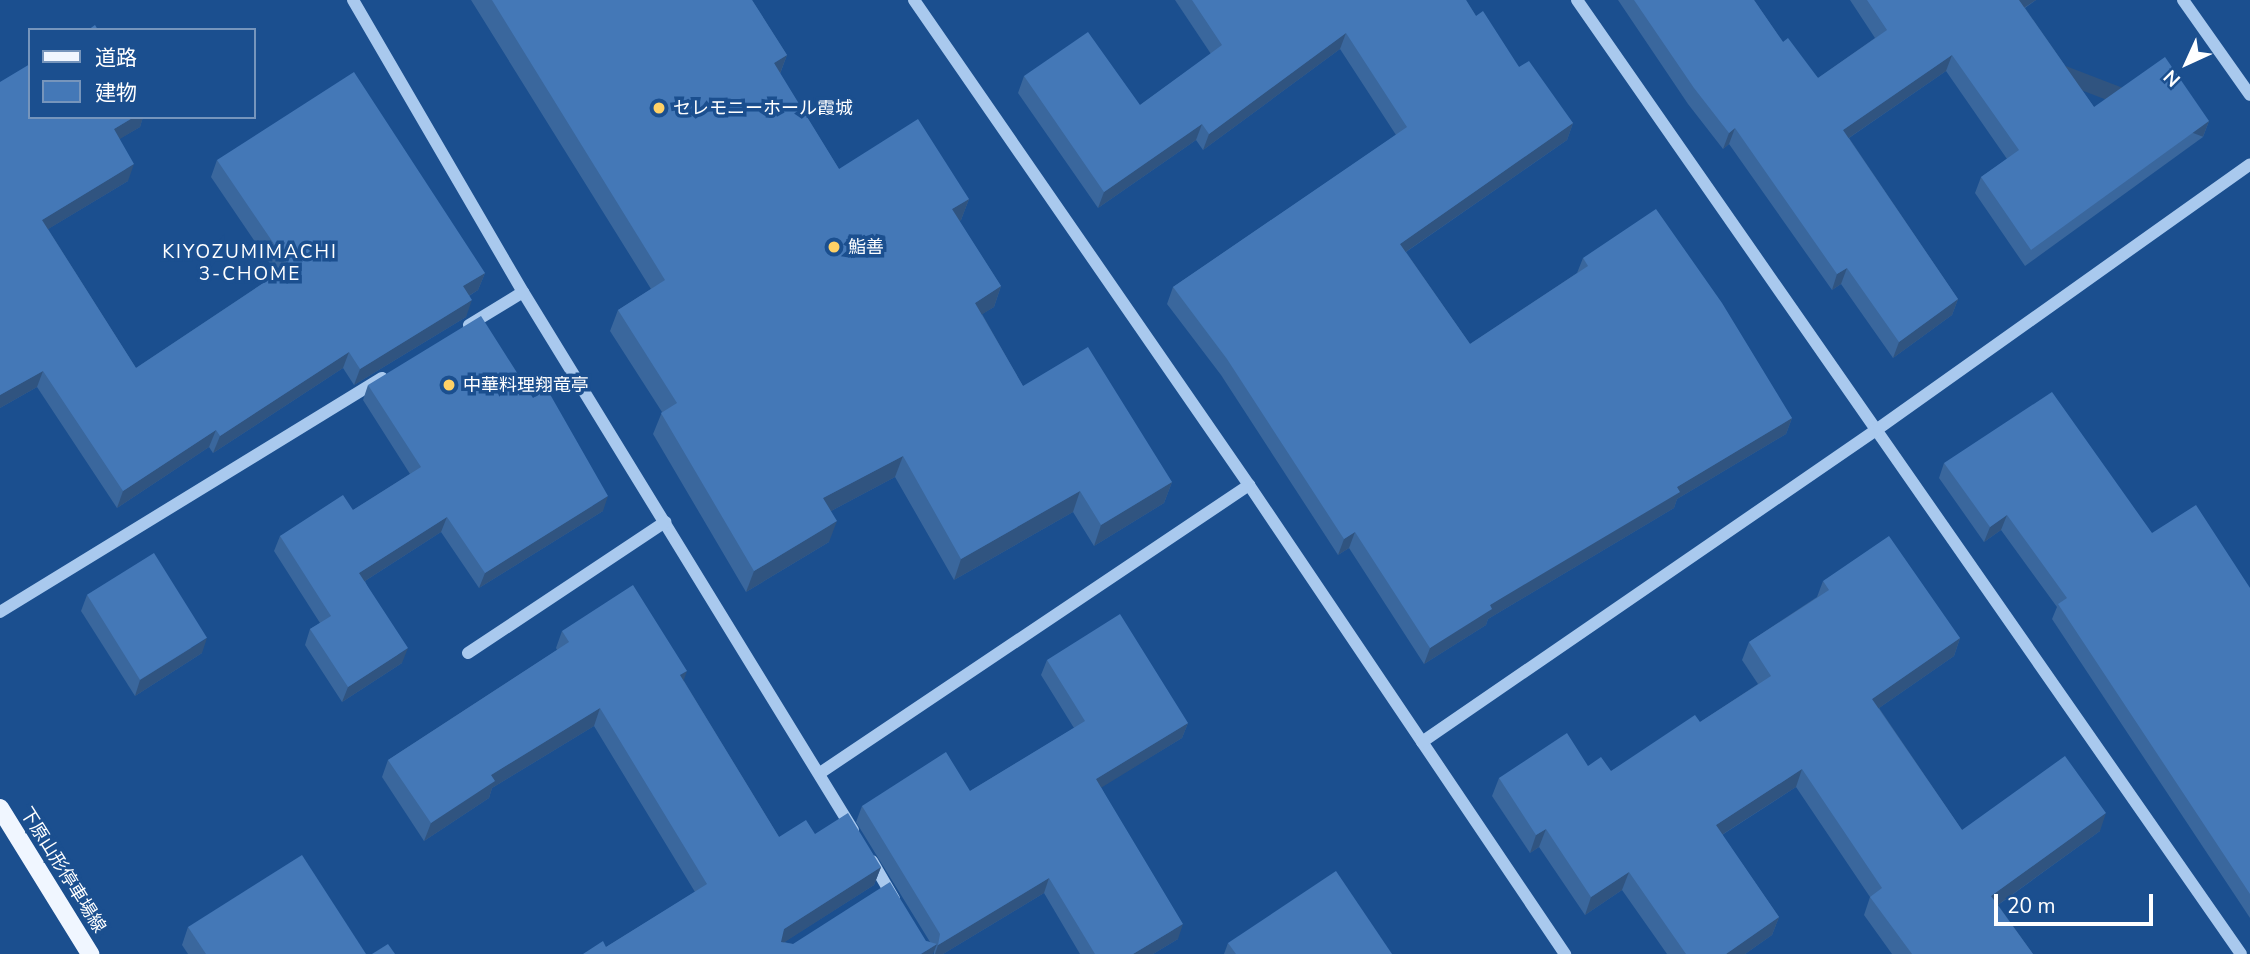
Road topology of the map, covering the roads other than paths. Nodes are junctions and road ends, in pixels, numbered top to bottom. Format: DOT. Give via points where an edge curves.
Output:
graph roads {
  1 [pos="353,0"];
  2 [pos="914,0"];
  3 [pos="1577,0"];
  4 [pos="2183,0"];
  5 [pos="2250,95"];
  6 [pos="2250,164"];
  7 [pos="523,292"];
  8 [pos="452,335"];
  9 [pos="392,372"];
  10 [pos="1879,428"];
  11 [pos="1249,485"];
  12 [pos="665,522"];
  13 [pos="0,612"];
  14 [pos="468,653"];
  15 [pos="1422,742"];
  16 [pos="820,773"];
  17 [pos="0,808"];
  18 [pos="887,887"];
  19 [pos="875,894"];
  20 [pos="900,909"];
  21 [pos="90,954"];
  22 [pos="1565,954"];
  23 [pos="2241,954"];
  1 -- 7 [label="street"];
  2 -- 11 [label="street"];
  3 -- 10 [label="street"];
  4 -- 5 [label="street"];
  6 -- 10 [label="street"];
  7 -- 8 [label="street"];
  7 -- 12 [label="street"];
  9 -- 13 [label="street"];
  10 -- 15 [label="street"];
  10 -- 23 [label="street"];
  11 -- 15 [label="street"];
  11 -- 16 [label="street"];
  12 -- 14 [label="street"];
  12 -- 16 [label="street"];
  15 -- 22 [label="street"];
  16 -- 18 [label="street"];
  17 -- 21 [label="main road, 下原山形停車場線"];
  18 -- 19 [label="street"];
  18 -- 20 [label="street"];
}
